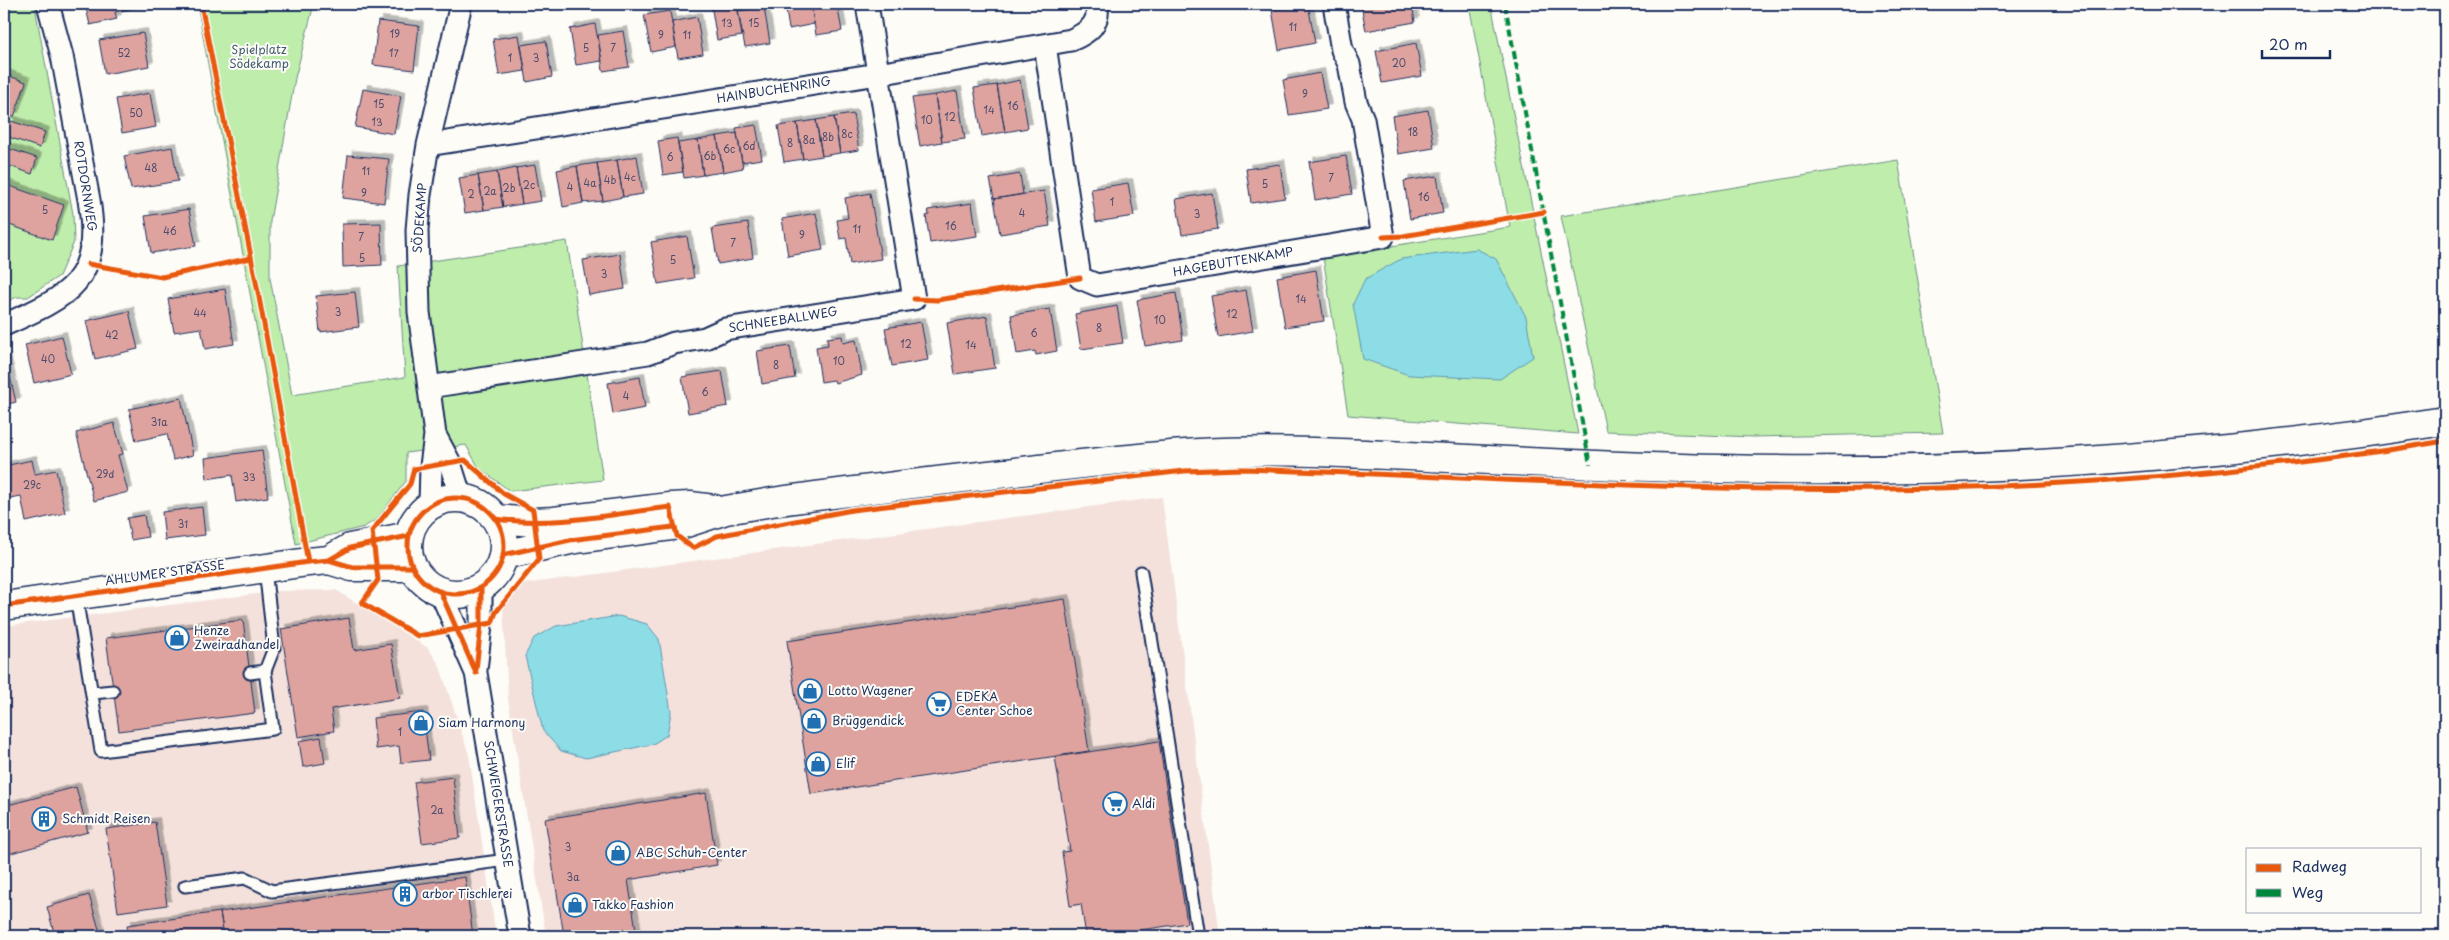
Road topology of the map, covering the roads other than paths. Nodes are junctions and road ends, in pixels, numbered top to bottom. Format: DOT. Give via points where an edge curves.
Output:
graph roads {
  1 [pos="48,4"];
  2 [pos="462,4"];
  3 [pos="867,4"];
  4 [pos="1097,4"];
  5 [pos="1334,4"];
  6 [pos="1046,45"];
  7 [pos="878,74"];
  8 [pos="428,145"];
  9 [pos="4,325"];
  10 [pos="429,387"];
  11 [pos="2445,421"];
  12 [pos="435,435"];
  13 [pos="461,498"];
  14 [pos="430,505"];
  15 [pos="726,510"];
  16 [pos="496,519"];
  17 [pos="408,536"];
  18 [pos="504,555"];
  19 [pos="329,560"];
  20 [pos="412,567"];
  21 [pos="265,569"];
  22 [pos="1141,572"];
  23 [pos="481,587"];
  24 [pos="440,591"];
  25 [pos="76,596"];
  26 [pos="4,606"];
  27 [pos="265,671"];
  28 [pos="250,673"];
  29 [pos="476,673"];
  30 [pos="113,691"];
  31 [pos="93,692"];
  32 [pos="507,860"];
  33 [pos="185,886"];
  34 [pos="520,936"];
  35 [pos="1198,936"];
  1 -- 9 [label="street, ROTDORNWEG" via="62,56 93,222 92,243 88,264 78,282 64,296"];
  2 -- 8 [label="street, SÖDEKAMP"];
  3 -- 7 [label="street"];
  4 -- 6 [label="street, HAINBUCHENRING" via="1094,26 1086,34"];
  5 -- 6 [label="street, HAGEBUTTENKAMP" via="1342,50 1349,64 1356,102 1363,119 1383,237 1097,285 1080,278"];
  6 -- 7 [label="street, HAINBUCHENRING"];
  7 -- 8 [label="street, HAINBUCHENRING"];
  7 -- 10 [label="street, SCHNEEBALLWEG" via="914,299 725,329 705,338 674,343 648,353"];
  8 -- 10 [label="street, SÖDEKAMP" via="420,195 417,269"];
  10 -- 12 [label="street, SÖDEKAMP"];
  11 -- 15 [label="main road" via="2251,447 2060,464 1832,470 1723,469 1362,454 1200,453 1118,459"];
  12 -- 13 [label="street, SÖDEKAMP" via="450,464"];
  12 -- 14 [label="street, SÖDEKAMP" via="430,466"];
  13 -- 14 [label="main road" via="440,500"];
  13 -- 16 [label="main road" via="481,504"];
  14 -- 17 [label="main road" via="416,519"];
  15 -- 16 [label="main road" via="690,506 554,521"];
  15 -- 18 [label="main road" via="687,524 570,540"];
  16 -- 18 [label="main road" via="504,537"];
  17 -- 19 [label="main road, AHLUMER STRASSE" via="350,548"];
  17 -- 20 [label="main road"];
  18 -- 23 [label="main road" via="496,574"];
  19 -- 20 [label="main road, AHLUMER STRASSE" via="352,567"];
  19 -- 21 [label="main road, AHLUMER STRASSE"];
  20 -- 24 [label="main road" via="424,582"];
  21 -- 25 [label="main road, AHLUMER STRASSE"];
  21 -- 27 [label="lane" via="274,648"];
  22 -- 35 [label="lane"];
  23 -- 24 [label="main road" via="461,594"];
  23 -- 29 [label="street, SCHWEIGERSTRASSE" via="482,625"];
  24 -- 29 [label="street, SCHWEIGERSTRASSE"];
  25 -- 26 [label="main road, AHLUMER STRASSE"];
  25 -- 31 [label="lane"];
  27 -- 28 [label="lane"];
  27 -- 31 [label="lane" via="273,729 101,751"];
  29 -- 32 [label="street, SCHWEIGERSTRASSE"];
  30 -- 31 [label="lane"];
  32 -- 33 [label="lane" via="272,891 245,878"];
  32 -- 34 [label="street, SCHWEIGERSTRASSE"];
}
